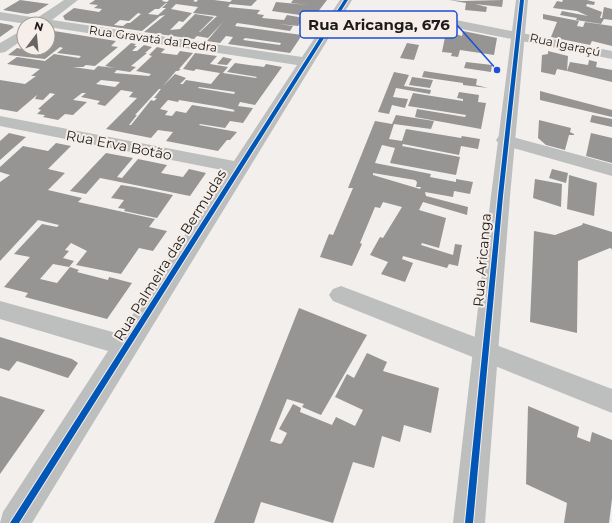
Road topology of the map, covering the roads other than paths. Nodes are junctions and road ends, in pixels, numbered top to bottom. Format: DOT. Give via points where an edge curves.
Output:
graph roads {
  1 [pos="72,0"];
  2 [pos="346,0"];
  3 [pos="522,0"];
  4 [pos="0,16"];
  5 [pos="48,16"];
  6 [pos="421,17"];
  7 [pos="16,19"];
  8 [pos="56,26"];
  9 [pos="517,35"];
  10 [pos="16,38"];
  11 [pos="0,49"];
  12 [pos="612,55"];
  13 [pos="305,62"];
  14 [pos="0,121"];
  15 [pos="505,140"];
  16 [pos="239,168"];
  17 [pos="612,170"];
  18 [pos="342,296"];
  19 [pos="0,310"];
  20 [pos="126,346"];
  21 [pos="486,352"];
  22 [pos="612,401"];
  23 [pos="14,523"];
  24 [pos="469,523"];
  1 -- 5 [label="street"];
  2 -- 13 [label="street, Rua Palmeira das Bermudas"];
  3 -- 9 [label="street, Rua Aricanga"];
  4 -- 7 [label="street, Rua Gravatá da Pedra"];
  6 -- 9 [label="street, Rua Igaraçú"];
  8 -- 13 [label="street, Rua Gravatá da Pedra"];
  9 -- 12 [label="street, Rua Igaraçú"];
  9 -- 15 [label="street, Rua Aricanga"];
  10 -- 11 [label="street"];
  13 -- 16 [label="street, Rua Palmeira das Bermudas"];
  14 -- 16 [label="street, Rua Erva Botão"];
  15 -- 17 [label="street"];
  15 -- 21 [label="street, Rua Aricanga"];
  16 -- 20 [label="street, Rua Palmeira das Bermudas"];
  18 -- 21 [label="street"];
  19 -- 20 [label="street"];
  20 -- 23 [label="street, Rua Palmeira das Bermudas"];
  21 -- 22 [label="street"];
  21 -- 24 [label="street, Rua Aricanga"];
}
